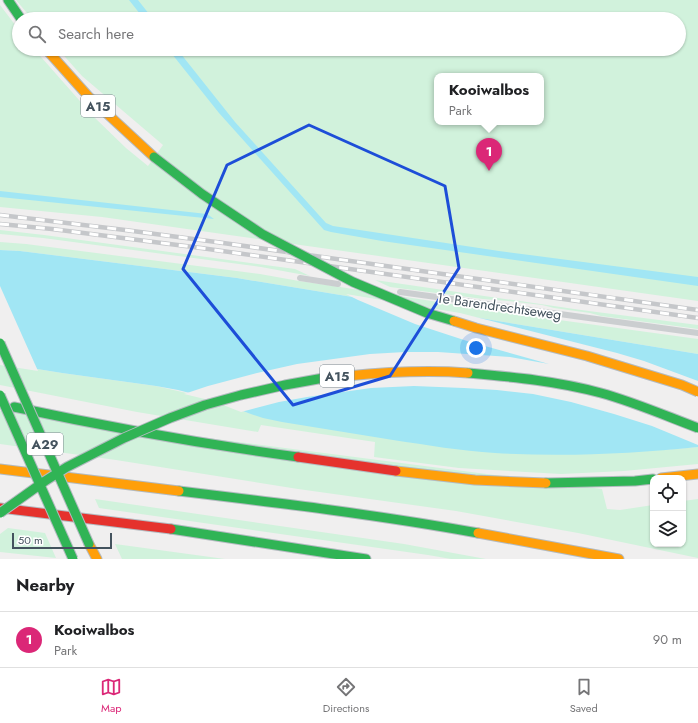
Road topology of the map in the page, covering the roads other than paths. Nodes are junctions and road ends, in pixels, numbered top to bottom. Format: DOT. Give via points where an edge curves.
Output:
graph roads {
  1 [pos="8,0"];
  2 [pos="16,12"];
  3 [pos="52,56"];
  4 [pos="300,278"];
  5 [pos="698,333"];
  6 [pos="0,343"];
  7 [pos="698,392"];
  8 [pos="0,395"];
  9 [pos="0,404"];
  10 [pos="698,428"];
  11 [pos="0,469"];
  12 [pos="698,474"];
  13 [pos="686,475"];
  14 [pos="650,479"];
  15 [pos="0,508"];
  16 [pos="0,513"];
  17 [pos="73,559"];
  18 [pos="95,559"];
  19 [pos="366,559"];
  20 [pos="619,559"];
  1 -- 2 [label="highway"];
  3 -- 7 [label="highway, A15, bridge" via="88,96 154,157 202,194 262,234 353,282 427,312 476,328 587,356"];
  4 -- 5 [label="lane, 1e Barendrechtseweg"];
  6 -- 18 [label="highway, A29, bridge"];
  8 -- 17 [label="highway, A29, bridge"];
  9 -- 14 [label="highway" via="89,423 231,448 408,473 544,483"];
  10 -- 16 [label="highway, A15, bridge" via="598,392 506,376 464,372 342,376 263,389 207,405 161,422 62,471"];
  11 -- 20 [label="highway" via="325,509"];
  12 -- 13 [label="highway"];
  15 -- 19 [label="highway" via="184,531"];
}
